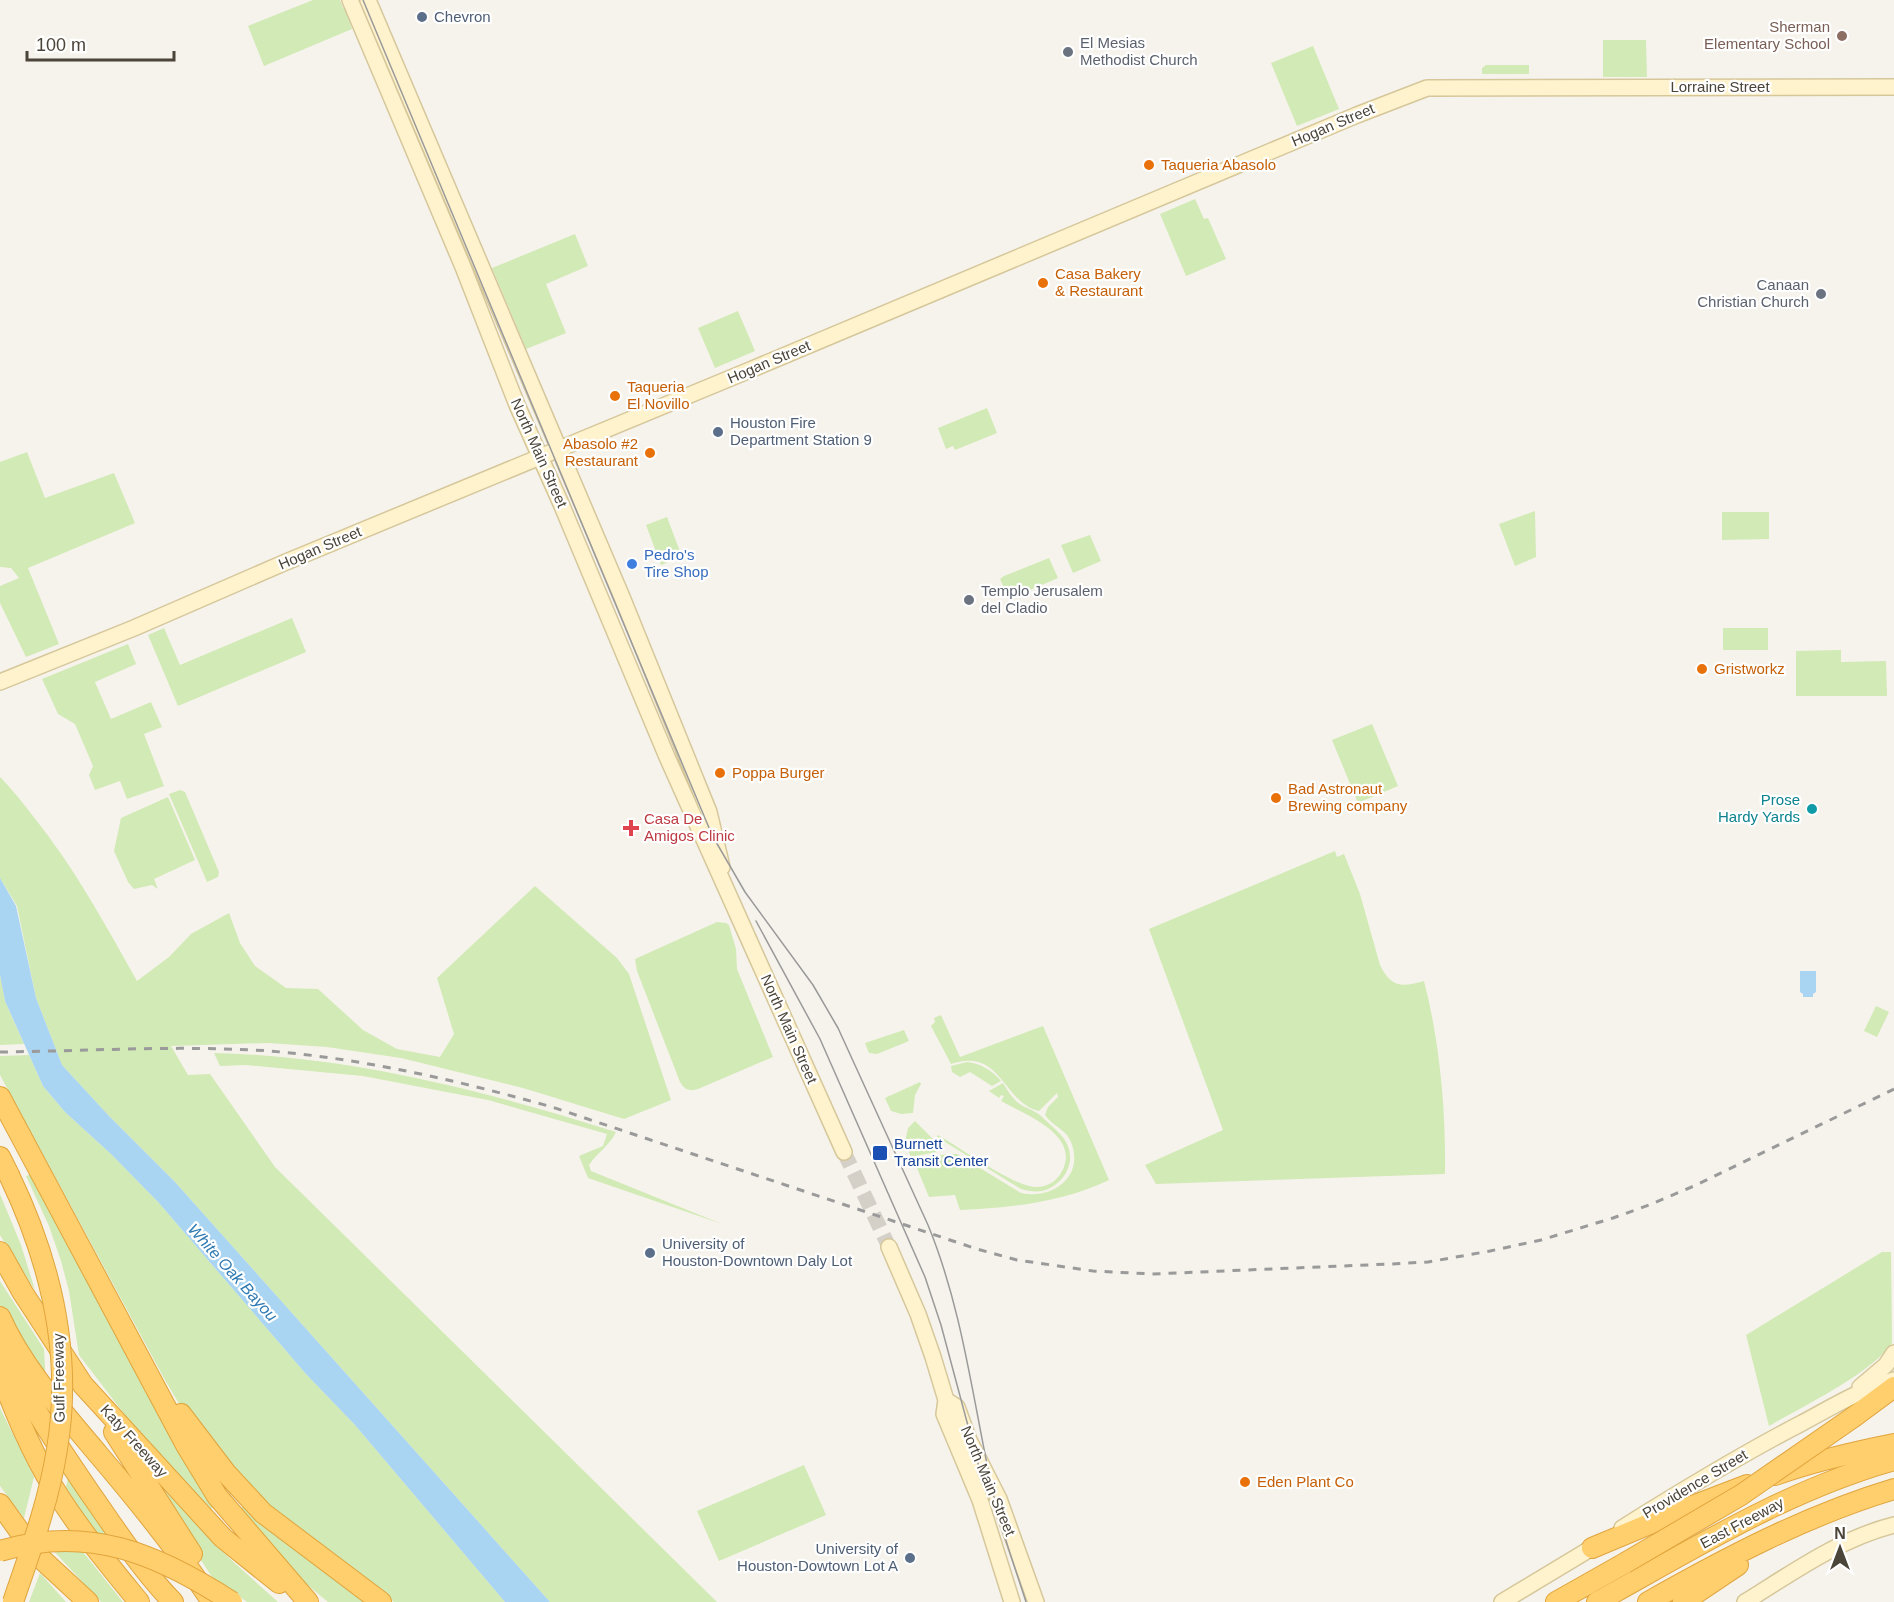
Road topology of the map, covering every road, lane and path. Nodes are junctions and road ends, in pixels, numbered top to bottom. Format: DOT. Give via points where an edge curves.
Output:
graph roads {
  1 [pos="350,0"];
  2 [pos="368,0"];
  3 [pos="1894,87"];
  4 [pos="1547,88"];
  5 [pos="558,449"];
  6 [pos="540,457"];
  7 [pos="0,681"];
  8 [pos="733,905"];
  9 [pos="0,1097"];
  10 [pos="844,1152"];
  11 [pos="5,1166"];
  12 [pos="889,1247"];
  13 [pos="0,1252"];
  14 [pos="0,1317"];
  15 [pos="0,1337"];
  16 [pos="129,1338"];
  17 [pos="1894,1353"];
  18 [pos="0,1373"];
  19 [pos="1894,1380"];
  20 [pos="83,1385"];
  21 [pos="1894,1387"];
  22 [pos="1850,1396"];
  23 [pos="946,1400"];
  24 [pos="1894,1444"];
  25 [pos="1894,1460"];
  26 [pos="1894,1489"];
  27 [pos="0,1504"];
  28 [pos="1802,1523"];
  29 [pos="1894,1525"];
  30 [pos="1592,1548"];
  31 [pos="0,1551"];
  32 [pos="104,1559"];
  33 [pos="66,1583"];
  34 [pos="13,1602"];
  35 [pos="80,1602"];
  36 [pos="88,1602"];
  37 [pos="139,1602"];
  38 [pos="150,1602"];
  39 [pos="173,1602"];
  40 [pos="212,1602"];
  41 [pos="224,1602"];
  42 [pos="232,1602"];
  43 [pos="302,1602"];
  44 [pos="308,1602"];
  45 [pos="381,1602"];
  46 [pos="1012,1602"];
  47 [pos="1036,1602"];
  48 [pos="1502,1602"];
  49 [pos="1556,1602"];
  50 [pos="1596,1602"];
  51 [pos="1647,1602"];
  52 [pos="1683,1602"];
  53 [pos="1745,1602"];
  1 -- 6 [label="main road, North Main Street"];
  2 -- 5 [label="main road, North Main Street"];
  3 -- 4 [label="main road, Lorraine Street"];
  4 -- 5 [label="main road, Hogan Street" via="1426,88"];
  5 -- 6 [label="main road, Hogan Street"];
  5 -- 8 [label="main road, North Main Street" via="709,812"];
  6 -- 7 [label="main road, Hogan Street"];
  6 -- 8 [label="main road, North Main Street"];
  8 -- 10 [label="main road, North Main Street"];
  9 -- 16 [label="highway"];
  11 -- 34 [label="highway, Gulf Freeway, bridge" via="45,1268 57,1320 62,1368 60,1430 53,1470"];
  12 -- 23 [label="main road, North Main Street" via="918,1314"];
  13 -- 20 [label="highway, Katy Freeway"];
  14 -- 40 [label="highway" via="38,1380 169,1541"];
  15 -- 39 [label="highway" via="20,1383 46,1426 142,1566"];
  16 -- 44 [label="highway" via="217,1496"];
  16 -- 45 [label="highway" via="192,1430 263,1513"];
  17 -- 22 [label="main road"];
  18 -- 32 [label="highway" via="47,1477"];
  19 -- 22 [label="main road, Providence Street"];
  20 -- 41 [label="highway"];
  20 -- 43 [label="highway, Katy Freeway" via="223,1538"];
  21 -- 49 [label="highway, bridge" via="1741,1495"];
  22 -- 30 [label="main road, Providence Street" via="1762,1444"];
  23 -- 46 [label="main road, North Main Street" via="944,1414 980,1500"];
  23 -- 47 [label="main road, North Main Street" via="957,1407 999,1499"];
  24 -- 30 [label="highway" via="1799,1467"];
  25 -- 50 [label="highway, East Freeway" via="1763,1510"];
  26 -- 28 [label="highway, East Freeway"];
  27 -- 33 [label="highway" via="36,1554"];
  28 -- 51 [label="highway, East Freeway"];
  28 -- 52 [label="highway"];
  29 -- 53 [label="main road" via="1850,1540"];
  30 -- 48 [label="main road, Providence Street"];
  31 -- 42 [label="highway, bridge" via="52,1540 106,1544 165,1564"];
  32 -- 37 [label="highway"];
  32 -- 38 [label="highway"];
  33 -- 35 [label="highway"];
  33 -- 36 [label="highway"];
}
